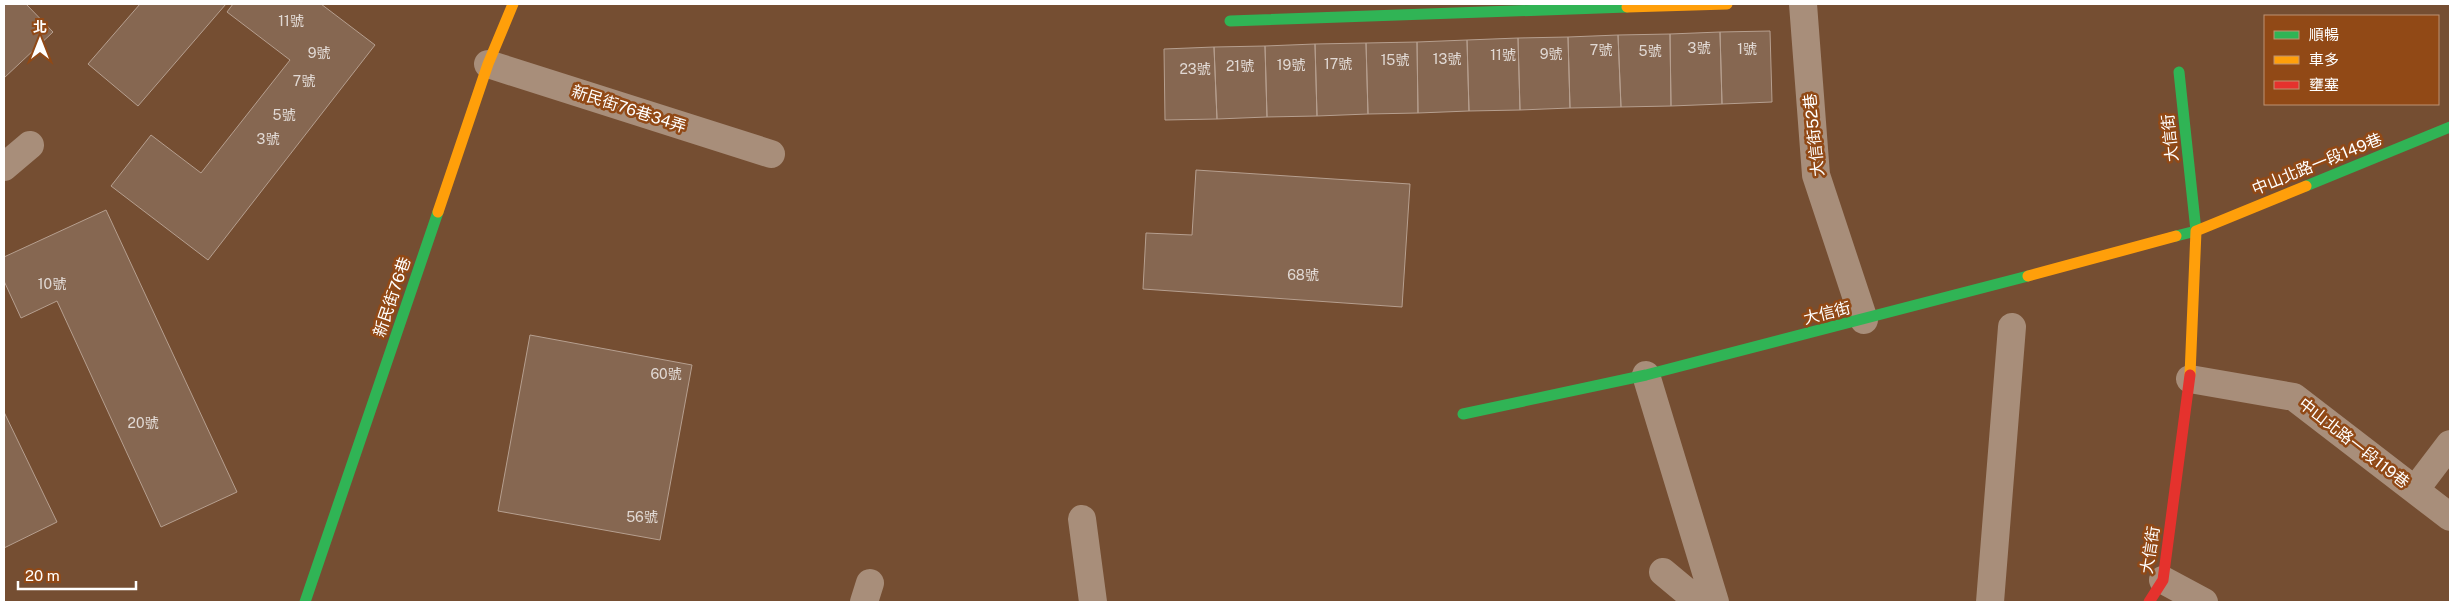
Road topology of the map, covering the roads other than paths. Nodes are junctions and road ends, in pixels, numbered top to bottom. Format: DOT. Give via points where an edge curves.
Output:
graph roads {
  1 [pos="513,4"];
  2 [pos="1727,4"];
  3 [pos="1803,4"];
  4 [pos="1230,21"];
  5 [pos="488,64"];
  6 [pos="2179,72"];
  7 [pos="2450,127"];
  8 [pos="30,145"];
  9 [pos="771,154"];
  10 [pos="4,167"];
  11 [pos="2196,231"];
  12 [pos="1864,320"];
  13 [pos="2012,327"];
  14 [pos="1646,375"];
  15 [pos="2190,379"];
  16 [pos="1463,414"];
  17 [pos="2450,444"];
  18 [pos="2415,490"];
  19 [pos="2450,517"];
  20 [pos="1082,519"];
  21 [pos="1663,572"];
  22 [pos="2156,591"];
  23 [pos="306,602"];
  24 [pos="1092,602"];
  25 [pos="1699,602"];
  26 [pos="1715,602"];
  27 [pos="1990,602"];
  28 [pos="2204,602"];
  1 -- 5 [label="street, 新民街76巷"];
  2 -- 4 [label="street"];
  3 -- 12 [label="street, 大信街52巷" via="1816,175"];
  5 -- 9 [label="street, 新民街76巷34弄"];
  5 -- 23 [label="street, 新民街76巷"];
  6 -- 11 [label="street, 大信街"];
  7 -- 11 [label="street, 中山北路一段149巷"];
  8 -- 10 [label="street"];
  11 -- 12 [label="street, 大信街"];
  11 -- 15 [label="street, 大信街"];
  12 -- 14 [label="street, 大信街"];
  13 -- 27 [label="street"];
  14 -- 16 [label="street, 大信街"];
  14 -- 26 [label="street"];
  15 -- 18 [label="street, 中山北路一段119巷" via="2294,396"];
  15 -- 22 [label="street, 大信街"];
  17 -- 18 [label="street"];
  18 -- 19 [label="street, 中山北路一段119巷"];
  20 -- 24 [label="street"];
  21 -- 25 [label="street"];
  22 -- 28 [label="street"];
}
